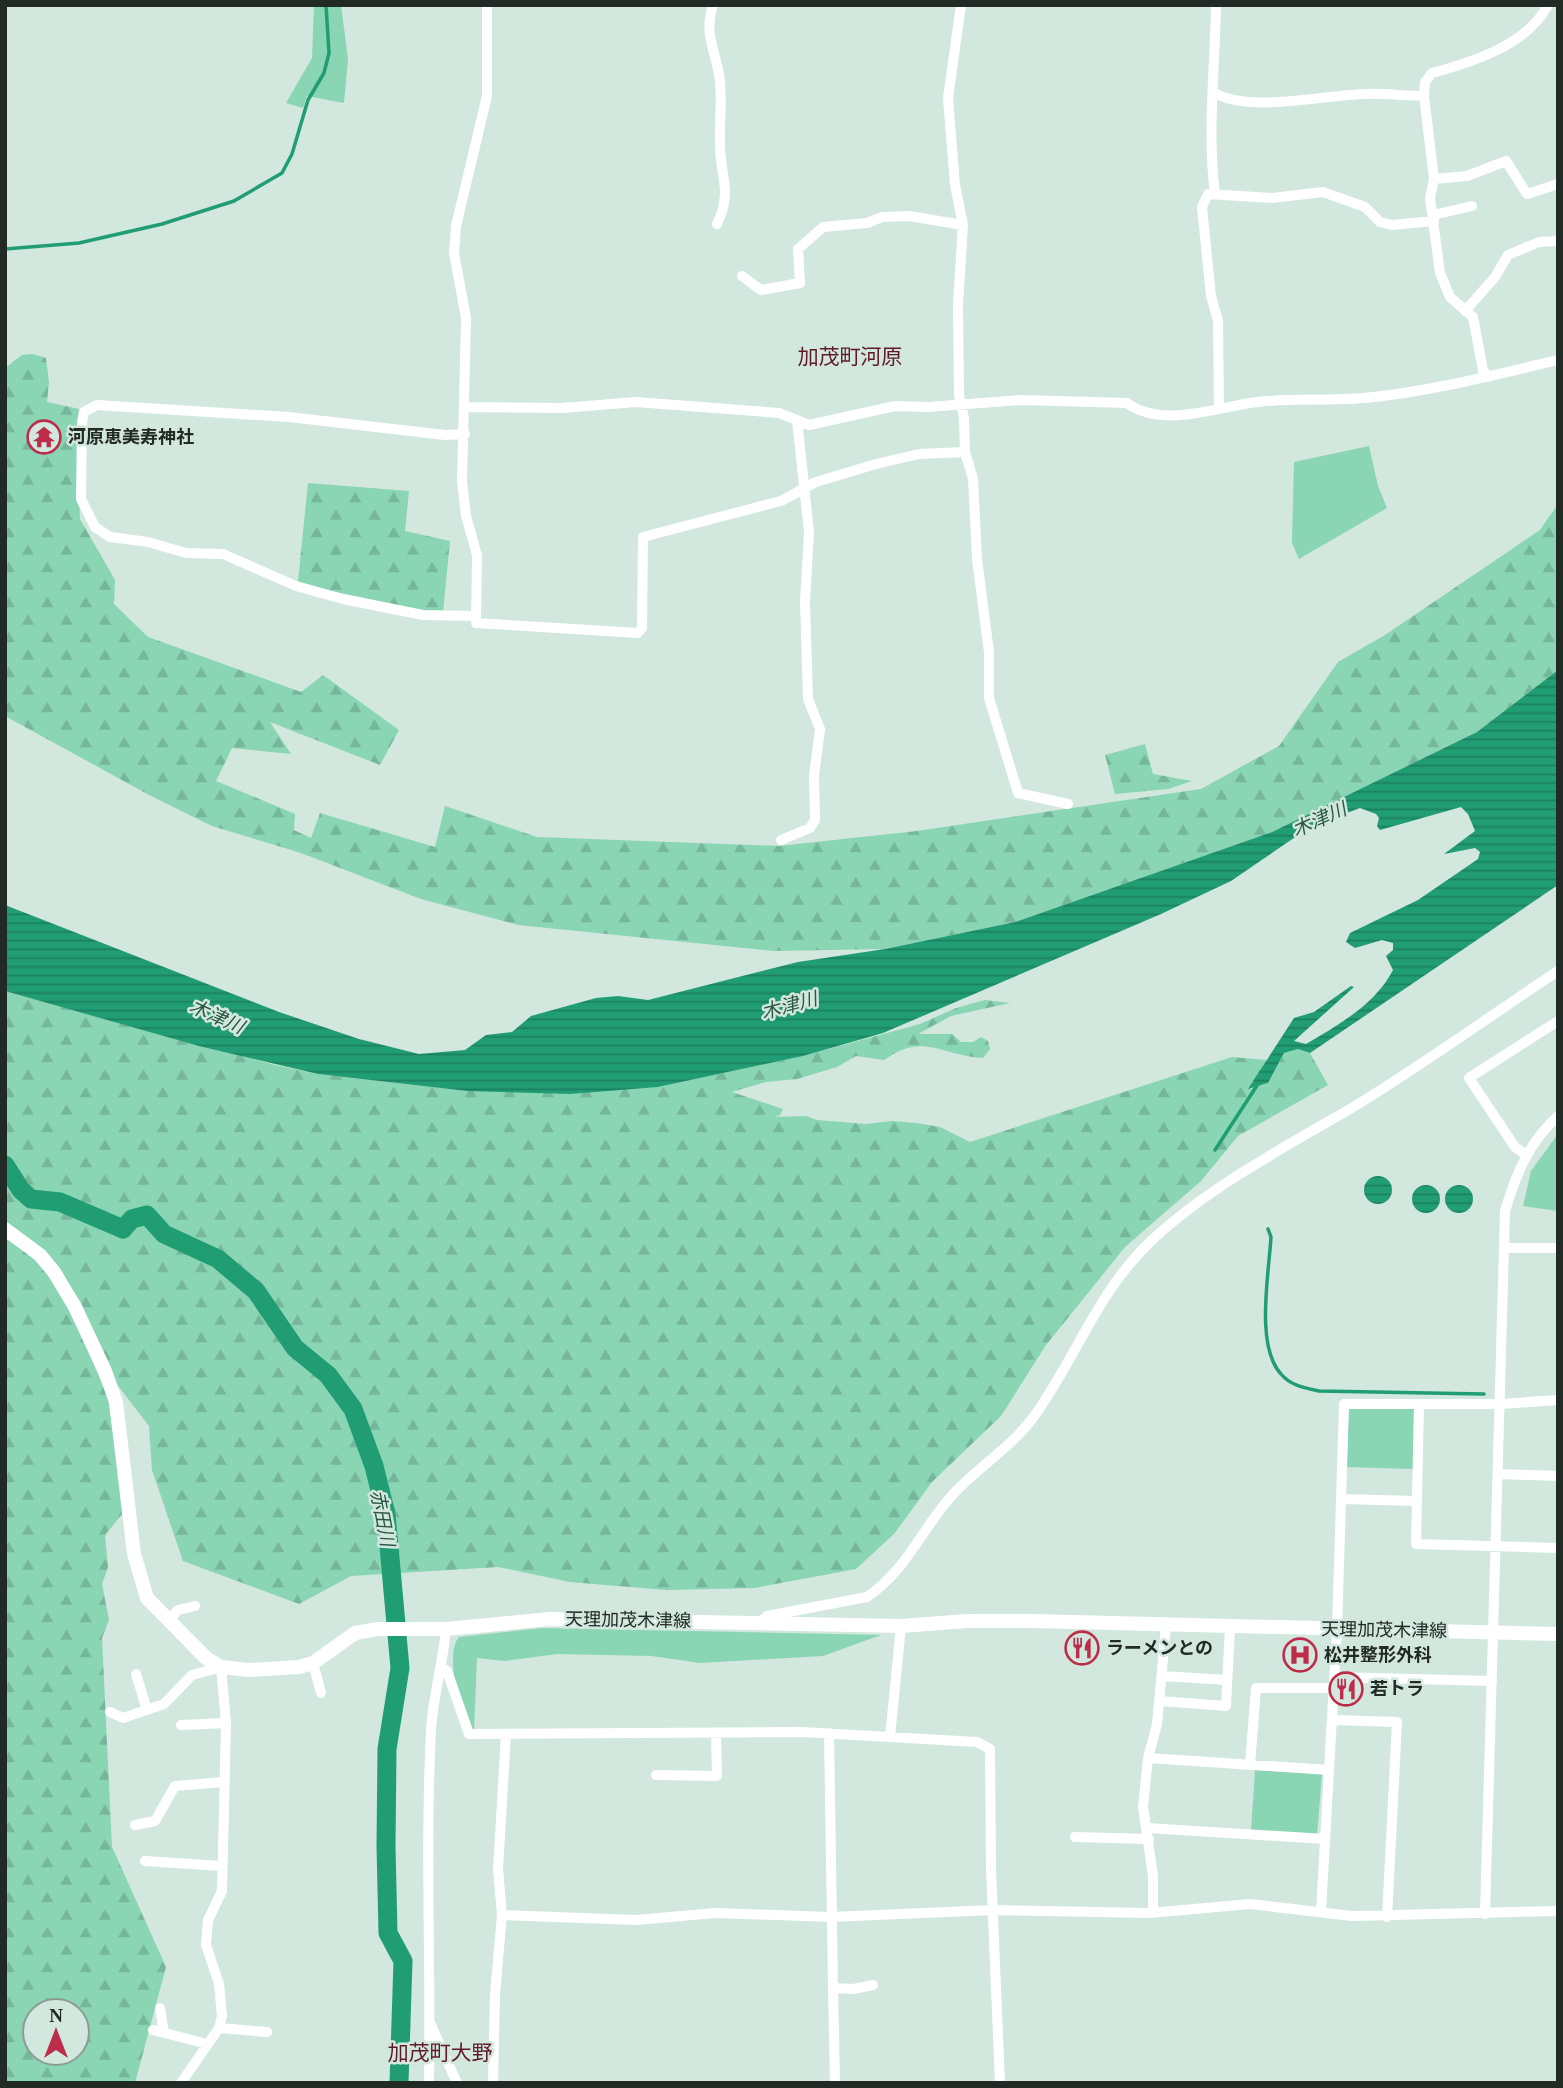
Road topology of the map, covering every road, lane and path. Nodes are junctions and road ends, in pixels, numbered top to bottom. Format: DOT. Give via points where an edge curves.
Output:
graph roads {
  1 [pos="487,5"];
  2 [pos="713,5"];
  3 [pos="961,5"];
  4 [pos="1216,5"];
  5 [pos="1548,5"];
  6 [pos="1215,93"];
  7 [pos="1424,96"];
  8 [pos="1434,179"];
  9 [pos="1558,184"];
  10 [pos="1215,194"];
  11 [pos="1472,206"];
  12 [pos="1433,218"];
  13 [pos="717,225"];
  14 [pos="963,225"];
  15 [pos="1558,241"];
  16 [pos="742,276"];
  17 [pos="1465,311"];
  18 [pos="1558,360"];
  19 [pos="1489,377"];
  20 [pos="960,404"];
  21 [pos="466,407"];
  22 [pos="1219,409"];
  23 [pos="797,420"];
  24 [pos="465,434"];
  25 [pos="965,452"];
  26 [pos="806,488"];
  27 [pos="475,616"];
  28 [pos="1068,804"];
  29 [pos="781,840"];
  30 [pos="1558,971"];
  31 [pos="1558,1021"];
  32 [pos="1558,1116"];
  33 [pos="1526,1155"];
  34 [pos="5,1229"];
  35 [pos="1505,1248"];
  36 [pos="1558,1248"];
  37 [pos="1558,1400"];
  38 [pos="1419,1404"];
  39 [pos="1501,1404"];
  40 [pos="1498,1474"];
  41 [pos="1558,1476"];
  42 [pos="1341,1499"];
  43 [pos="1417,1501"];
  44 [pos="1496,1546"];
  45 [pos="1558,1548"];
  46 [pos="195,1606"];
  47 [pos="168,1621"];
  48 [pos="760,1622"];
  49 [pos="901,1626"];
  50 [pos="1167,1626"];
  51 [pos="1230,1627"];
  52 [pos="446,1629"];
  53 [pos="1337,1630"];
  54 [pos="1494,1632"];
  55 [pos="1558,1634"];
  56 [pos="313,1663"];
  57 [pos="221,1667"];
  58 [pos="443,1668"];
  59 [pos="136,1674"];
  60 [pos="1162,1676"];
  61 [pos="1227,1681"];
  62 [pos="1492,1681"];
  63 [pos="1334,1683"];
  64 [pos="321,1693"];
  65 [pos="1160,1701"];
  66 [pos="147,1710"];
  67 [pos="110,1712"];
  68 [pos="1332,1720"];
  69 [pos="226,1723"];
  70 [pos="181,1726"];
  71 [pos="716,1733"];
  72 [pos="830,1733"];
  73 [pos="506,1734"];
  74 [pos="890,1737"];
  75 [pos="1148,1758"];
  76 [pos="1250,1765"];
  77 [pos="1329,1770"];
  78 [pos="656,1776"];
  79 [pos="223,1782"];
  80 [pos="135,1825"];
  81 [pos="1148,1833"];
  82 [pos="1075,1837"];
  83 [pos="1325,1839"];
  84 [pos="145,1861"];
  85 [pos="221,1866"];
  86 [pos="993,1910"];
  87 [pos="1321,1911"];
  88 [pos="1558,1911"];
  89 [pos="1153,1913"];
  90 [pos="1485,1914"];
  91 [pos="502,1915"];
  92 [pos="831,1917"];
  93 [pos="1387,1917"];
  94 [pos="873,1985"];
  95 [pos="833,1988"];
  96 [pos="160,2008"];
  97 [pos="430,2022"];
  98 [pos="219,2028"];
  99 [pos="267,2032"];
  100 [pos="207,2044"];
  101 [pos="181,2083"];
  102 [pos="429,2083"];
  103 [pos="457,2083"];
  104 [pos="493,2083"];
  105 [pos="835,2083"];
  106 [pos="1000,2083"];
  1 -- 21 [label="street" via="486,96 455,239 456,272 466,318"];
  2 -- 13 [label="street" via="708,34 719,74 720,160 726,182"];
  3 -- 14 [label="street" via="948,98"];
  4 -- 6 [label="street"];
  5 -- 7 [label="street" via="1539,22 1489,54 1432,73 1425,82"];
  6 -- 7 [label="street" via="1227,101"];
  6 -- 10 [label="street" via="1211,125"];
  7 -- 8 [label="street"];
  8 -- 9 [label="street" via="1467,176 1506,161 1527,194"];
  8 -- 12 [label="street" via="1430,192"];
  10 -- 12 [label="street" via="1272,198 1324,192 1365,207 1380,222 1392,225"];
  10 -- 22 [label="street" via="1208,194 1202,207 1218,321"];
  11 -- 12 [label="street"];
  12 -- 17 [label="street" via="1443,287"];
  14 -- 16 [label="street" via="909,216 823,227 798,249 800,283 761,290"];
  14 -- 20 [label="street" via="958,304"];
  15 -- 17 [label="street" via="1539,242 1508,255"];
  17 -- 19 [label="street" via="1477,327 1483,370"];
  18 -- 19 [label="street"];
  19 -- 22 [label="street" via="1364,398 1297,399"];
  20 -- 22 [label="street" via="1021,400 1127,403 1141,413"];
  20 -- 23 [label="street" via="895,406 809,425"];
  20 -- 25 [label="street"];
  21 -- 23 [label="street" via="587,407 636,402 779,413"];
  21 -- 24 [label="street"];
  23 -- 26 [label="street"];
  24 -- 27 [label="street" via="462,481 477,555"];
  24 -- 27 [label="street" via="97,405 84,412 82,422 81,499 95,527 110,537 186,554 223,554 296,586 343,598 423,615"];
  25 -- 26 [label="street" via="919,454"];
  25 -- 28 [label="street" via="974,479 989,698 1001,741 1018,793"];
  26 -- 27 [label="street" via="781,501 643,537 642,628 638,633 476,624"];
  26 -- 29 [label="street" via="808,699 820,729 814,776 816,820 810,828"];
  30 -- 48 [label="street" via="1357,1104 1261,1161 1151,1241 1106,1293 1035,1415 1016,1439 948,1500 904,1563 879,1589 857,1599 767,1616"];
  31 -- 33 [label="street" via="1469,1078 1515,1147"];
  32 -- 33 [label="street"];
  33 -- 35 [label="street" via="1505,1211"];
  34 -- 47 [label="main road" via="40,1255 54,1272 105,1371 116,1402 134,1555 147,1598"];
  35 -- 36 [label="street"];
  35 -- 39 [label="street"];
  37 -- 39 [label="street"];
  38 -- 39 [label="street"];
  38 -- 42 [label="street" via="1344,1404"];
  38 -- 43 [label="street"];
  39 -- 40 [label="street"];
  40 -- 41 [label="street"];
  40 -- 44 [label="street"];
  42 -- 43 [label="street"];
  42 -- 53 [label="street"];
  43 -- 44 [label="street" via="1416,1544"];
  44 -- 45 [label="street"];
  44 -- 54 [label="street"];
  46 -- 47 [label="street" via="178,1610"];
  47 -- 57 [label="main road"];
  48 -- 49 [label="main road, 天理加茂木津線"];
  48 -- 52 [label="main road, 天理加茂木津線" via="550,1619"];
  49 -- 50 [label="main road, 天理加茂木津線" via="980,1621"];
  49 -- 74 [label="street"];
  50 -- 51 [label="main road, 天理加茂木津線"];
  50 -- 60 [label="street"];
  51 -- 53 [label="main road, 天理加茂木津線"];
  51 -- 61 [label="street"];
  52 -- 56 [label="main road, 天理加茂木津線" via="378,1629 342,1639"];
  52 -- 58 [label="street"];
  53 -- 54 [label="main road, 天理加茂木津線"];
  53 -- 63 [label="street"];
  54 -- 55 [label="main road, 天理加茂木津線"];
  54 -- 62 [label="street"];
  56 -- 57 [label="main road, 天理加茂木津線" via="285,1669"];
  56 -- 64 [label="street"];
  57 -- 66 [label="street" via="192,1675 164,1704"];
  57 -- 69 [label="street"];
  58 -- 73 [label="street" via="470,1734"];
  58 -- 97 [label="street" via="431,1726"];
  59 -- 66 [label="street"];
  60 -- 61 [label="street"];
  60 -- 65 [label="street"];
  61 -- 65 [label="street" via="1226,1706"];
  62 -- 63 [label="street"];
  62 -- 90 [label="street"];
  63 -- 68 [label="street"];
  63 -- 76 [label="street" via="1256,1688"];
  65 -- 75 [label="street"];
  66 -- 67 [label="street" via="123,1718"];
  68 -- 77 [label="street"];
  68 -- 93 [label="street" via="1397,1721"];
  69 -- 70 [label="street"];
  69 -- 79 [label="street"];
  71 -- 72 [label="street"];
  71 -- 73 [label="street"];
  71 -- 78 [label="street" via="717,1776"];
  72 -- 74 [label="street"];
  72 -- 92 [label="street"];
  73 -- 91 [label="street" via="498,1869"];
  74 -- 86 [label="street" via="977,1742 990,1749"];
  75 -- 76 [label="street"];
  75 -- 81 [label="street" via="1143,1808"];
  76 -- 77 [label="street"];
  77 -- 83 [label="street"];
  79 -- 80 [label="street" via="175,1786 155,1821"];
  79 -- 85 [label="street"];
  81 -- 82 [label="street"];
  81 -- 83 [label="street"];
  81 -- 89 [label="street"];
  83 -- 87 [label="street"];
  84 -- 85 [label="street"];
  85 -- 98 [label="street" via="222,1891 208,1920 206,1945 219,1984"];
  86 -- 89 [label="street"];
  86 -- 92 [label="street"];
  86 -- 106 [label="street"];
  87 -- 89 [label="street" via="1250,1904"];
  87 -- 93 [label="street"];
  88 -- 90 [label="street"];
  90 -- 93 [label="street"];
  91 -- 92 [label="street" via="636,1920 715,1913"];
  91 -- 104 [label="street"];
  92 -- 95 [label="street"];
  94 -- 95 [label="street"];
  95 -- 105 [label="street"];
  96 -- 100 [label="street" via="158,2031"];
  97 -- 102 [label="street"];
  97 -- 103 [label="street"];
  98 -- 99 [label="street"];
  98 -- 100 [label="street"];
  100 -- 101 [label="street"];
}
